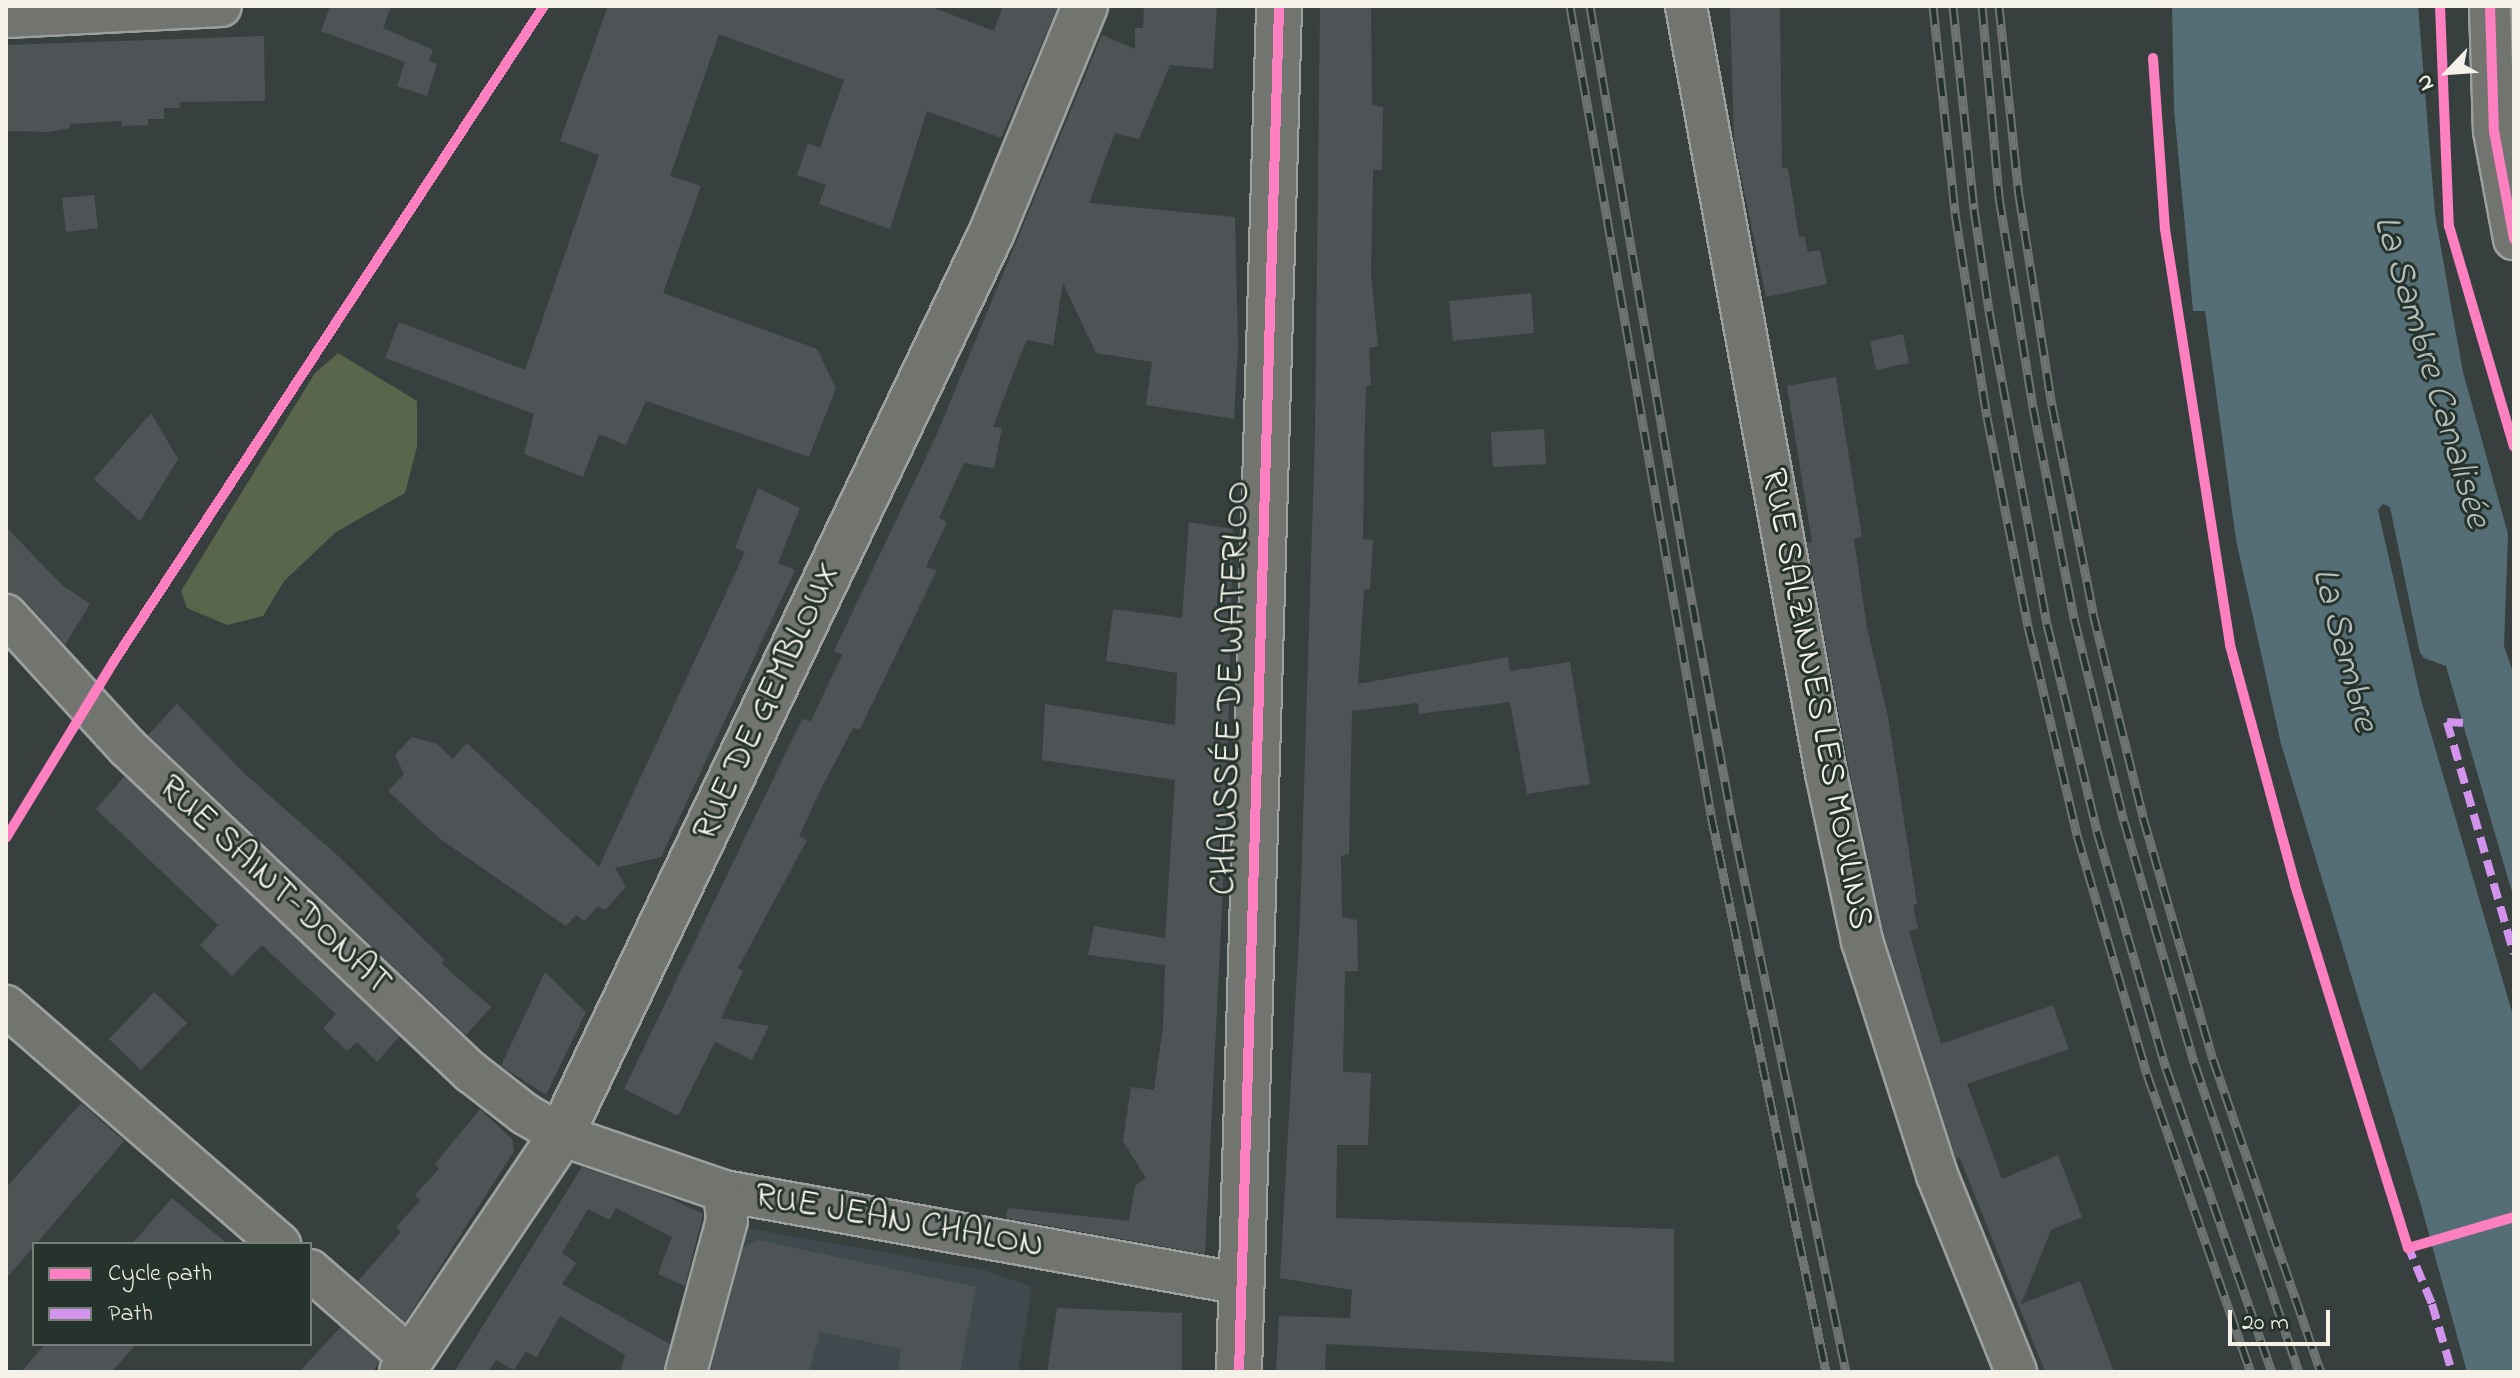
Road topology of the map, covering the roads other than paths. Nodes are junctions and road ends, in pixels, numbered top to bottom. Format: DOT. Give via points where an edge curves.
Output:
graph roads {
  1 [pos="221,6"];
  2 [pos="1085,6"];
  3 [pos="1279,6"];
  4 [pos="1686,6"];
  5 [pos="2490,6"];
  6 [pos="6,17"];
  7 [pos="2514,239"];
  8 [pos="6,615"];
  9 [pos="6,1006"];
  10 [pos="561,1135"];
  11 [pos="724,1191"];
  12 [pos="278,1242"];
  13 [pos="312,1272"];
  14 [pos="1242,1284"];
  15 [pos="406,1365"];
  16 [pos="686,1372"];
  17 [pos="1239,1372"];
  18 [pos="2016,1372"];
  1 -- 6 [label="street"];
  2 -- 10 [label="main road, RUE DE GEMBLOUX" via="991,234"];
  3 -- 14 [label="main road, CHAUSSÉE DE WATERLOO"];
  4 -- 18 [label="street, RUE SALZINNES LES MOULINS" via="1826,773 1862,941 1917,1120"];
  5 -- 7 [label="street" via="2494,131"];
  8 -- 10 [label="street, RUE SAINT-DONAT" via="128,748 471,1072"];
  9 -- 12 [label="street"];
  10 -- 11 [label="street, RUE JEAN CHALON"];
  10 -- 15 [label="main road, RUE DE GEMBLOUX"];
  11 -- 14 [label="street, RUE JEAN CHALON"];
  11 -- 16 [label="street" via="727,1220"];
  13 -- 15 [label="street"];
  14 -- 17 [label="main road, CHAUSSÉE DE WATERLOO"];
}
